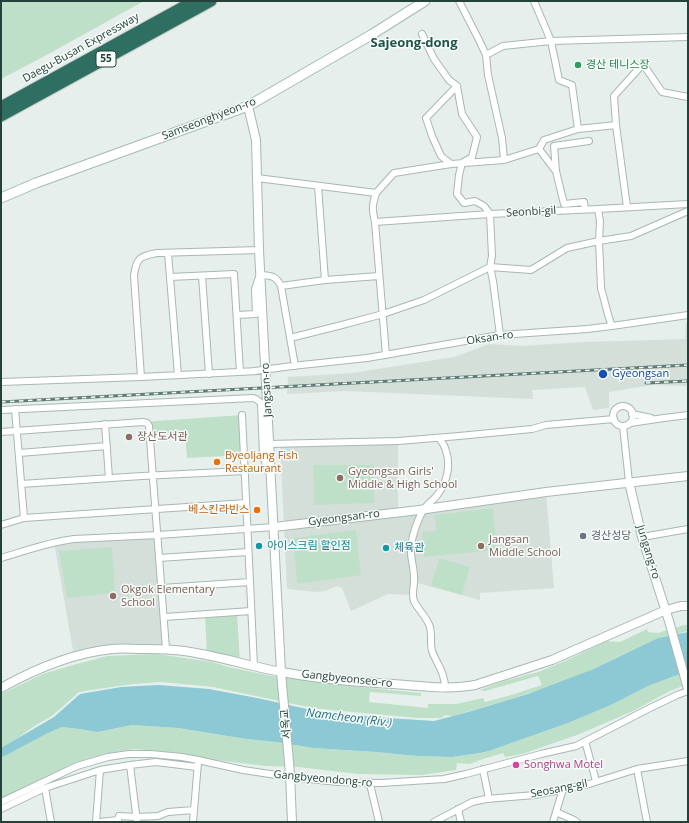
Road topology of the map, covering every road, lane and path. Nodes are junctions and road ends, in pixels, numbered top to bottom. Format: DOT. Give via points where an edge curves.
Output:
graph roads {
  1 [pos="194,1"];
  2 [pos="211,1"];
  3 [pos="425,1"];
  4 [pos="459,1"];
  5 [pos="534,1"];
  6 [pos="422,34"];
  7 [pos="688,37"];
  8 [pos="551,41"];
  9 [pos="486,55"];
  10 [pos="457,86"];
  11 [pos="688,98"];
  12 [pos="248,106"];
  13 [pos="1,107"];
  14 [pos="1,116"];
  15 [pos="616,125"];
  16 [pos="578,129"];
  17 [pos="589,141"];
  18 [pos="539,149"];
  19 [pos="504,160"];
  20 [pos="462,163"];
  21 [pos="451,164"];
  22 [pos="556,171"];
  23 [pos="257,178"];
  24 [pos="318,186"];
  25 [pos="376,193"];
  26 [pos="1,198"];
  27 [pos="688,204"];
  28 [pos="627,207"];
  29 [pos="598,209"];
  30 [pos="585,210"];
  31 [pos="688,211"];
  32 [pos="490,214"];
  33 [pos="375,222"];
  34 [pos="599,241"];
  35 [pos="259,250"];
  36 [pos="168,253"];
  37 [pos="490,267"];
  38 [pos="261,273"];
  39 [pos="202,276"];
  40 [pos="379,276"];
  41 [pos="170,277"];
  42 [pos="325,280"];
  43 [pos="281,286"];
  44 [pos="383,314"];
  45 [pos="237,315"];
  46 [pos="688,315"];
  47 [pos="612,326"];
  48 [pos="500,335"];
  49 [pos="290,338"];
  50 [pos="386,355"];
  51 [pos="294,366"];
  52 [pos="240,372"];
  53 [pos="209,374"];
  54 [pos="178,375"];
  55 [pos="141,377"];
  56 [pos="1,382"];
  57 [pos="15,409"];
  58 [pos="1,410"];
  59 [pos="632,414"];
  60 [pos="242,415"];
  61 [pos="687,415"];
  62 [pos="664,418"];
  63 [pos="614,419"];
  64 [pos="630,423"];
  65 [pos="105,424"];
  66 [pos="623,426"];
  67 [pos="16,431"];
  68 [pos="1,432"];
  69 [pos="439,438"];
  70 [pos="269,444"];
  71 [pos="107,446"];
  72 [pos="19,453"];
  73 [pos="244,471"];
  74 [pos="153,476"];
  75 [pos="688,476"];
  76 [pos="109,478"];
  77 [pos="629,482"];
  78 [pos="272,483"];
  79 [pos="21,484"];
  80 [pos="246,503"];
  81 [pos="156,509"];
  82 [pos="424,509"];
  83 [pos="24,518"];
  84 [pos="1,525"];
  85 [pos="274,527"];
  86 [pos="247,529"];
  87 [pos="688,529"];
  88 [pos="158,535"];
  89 [pos="642,537"];
  90 [pos="248,552"];
  91 [pos="1,558"];
  92 [pos="160,558"];
  93 [pos="250,582"];
  94 [pos="162,588"];
  95 [pos="688,606"];
  96 [pos="666,610"];
  97 [pos="251,611"];
  98 [pos="164,617"];
  99 [pos="166,649"];
  100 [pos="254,666"];
  101 [pos="281,673"];
  102 [pos="1,688"];
  103 [pos="445,688"];
  104 [pos="688,690"];
  105 [pos="585,741"];
  106 [pos="198,760"];
  107 [pos="688,761"];
  108 [pos="130,765"];
  109 [pos="197,767"];
  110 [pos="636,768"];
  111 [pos="483,769"];
  112 [pos="100,770"];
  113 [pos="290,775"];
  114 [pos="596,782"];
  115 [pos="370,784"];
  116 [pos="46,788"];
  117 [pos="563,789"];
  118 [pos="489,799"];
  119 [pos="1,802"];
  120 [pos="1,809"];
  121 [pos="458,809"];
  122 [pos="194,810"];
  123 [pos="556,812"];
  124 [pos="136,820"];
  125 [pos="51,822"];
  126 [pos="96,822"];
  127 [pos="100,822"];
  128 [pos="193,822"];
  129 [pos="292,822"];
  130 [pos="378,822"];
  131 [pos="434,822"];
  132 [pos="462,822"];
  133 [pos="552,822"];
  134 [pos="577,822"];
  135 [pos="648,822"];
  1 -- 13 [label="highway, Daegu-Busan Expressway / 55"];
  2 -- 14 [label="highway, Daegu-Busan Expressway / 55"];
  3 -- 12 [label="main road, Samseonghyeon-ro"];
  4 -- 9 [label="street"];
  5 -- 8 [label="street"];
  6 -- 10 [label="street" via="434,59 449,80"];
  7 -- 8 [label="street"];
  8 -- 9 [label="street" via="503,46"];
  8 -- 16 [label="street" via="559,80 572,85"];
  9 -- 19 [label="street"];
  10 -- 20 [label="street" via="462,114 477,137 472,157"];
  10 -- 21 [label="street" via="426,118 442,156"];
  11 -- 15 [label="street" via="662,92 643,64 614,96"];
  12 -- 23 [label="street, Jangsan-ro" via="256,140"];
  12 -- 26 [label="main road, Samseonghyeon-ro" via="43,180"];
  15 -- 16 [label="street"];
  15 -- 28 [label="street"];
  16 -- 18 [label="street" via="544,140"];
  17 -- 22 [label="street" via="554,146"];
  18 -- 19 [label="street"];
  18 -- 22 [label="street"];
  19 -- 20 [label="street"];
  20 -- 21 [label="street"];
  20 -- 32 [label="street" via="458,194 464,203 475,201 484,206"];
  21 -- 25 [label="street" via="394,173"];
  22 -- 30 [label="street" via="564,204 584,202"];
  23 -- 24 [label="street"];
  23 -- 35 [label="street, Jangsan-ro"];
  24 -- 25 [label="street"];
  24 -- 42 [label="street"];
  25 -- 33 [label="street" via="372,211"];
  27 -- 28 [label="street, Seonbi-gil"];
  28 -- 29 [label="street, Seonbi-gil"];
  29 -- 30 [label="street, Seonbi-gil"];
  29 -- 34 [label="street"];
  30 -- 32 [label="street, Seonbi-gil"];
  31 -- 34 [label="street" via="631,236"];
  32 -- 33 [label="street, Seonbi-gil"];
  32 -- 37 [label="street"];
  33 -- 40 [label="street"];
  34 -- 37 [label="street" via="567,248 531,270"];
  34 -- 47 [label="street" via="601,288"];
  35 -- 36 [label="street"];
  35 -- 38 [label="street, Jangsan-ro"];
  36 -- 41 [label="street"];
  36 -- 55 [label="street" via="140,258 135,266"];
  37 -- 44 [label="street" via="424,300"];
  37 -- 48 [label="street"];
  38 -- 43 [label="street" via="274,277"];
  38 -- 45 [label="street" via="255,289 256,314"];
  38 -- 70 [label="street, Jangsan-ro"];
  39 -- 41 [label="street"];
  39 -- 45 [label="street" via="234,274"];
  39 -- 53 [label="street"];
  40 -- 42 [label="street"];
  40 -- 44 [label="street"];
  41 -- 54 [label="street"];
  42 -- 43 [label="street"];
  43 -- 49 [label="street"];
  44 -- 49 [label="street"];
  44 -- 50 [label="street"];
  45 -- 52 [label="street"];
  46 -- 47 [label="street, Oksan-ro"];
  47 -- 48 [label="street, Oksan-ro"];
  48 -- 50 [label="street, Oksan-ro"];
  49 -- 51 [label="street"];
  50 -- 51 [label="street, Oksan-ro"];
  51 -- 52 [label="street, Oksan-ro, bridge"];
  52 -- 53 [label="street, Oksan-ro"];
  53 -- 54 [label="street, Oksan-ro"];
  54 -- 55 [label="street, Oksan-ro"];
  55 -- 56 [label="street, Oksan-ro"];
  57 -- 58 [label="street"];
  57 -- 67 [label="street"];
  57 -- 78 [label="street" via="253,398 261,403 263,455"];
  59 -- 62 [label="street"];
  59 -- 63 [label="street" via="628,408 622,407 616,410"];
  59 -- 64 [label="street"];
  60 -- 73 [label="street"];
  61 -- 62 [label="street"];
  62 -- 64 [label="street"];
  63 -- 66 [label="street" via="617,424"];
  63 -- 69 [label="street" via="546,425 532,430"];
  64 -- 66 [label="street"];
  65 -- 67 [label="street"];
  65 -- 71 [label="street"];
  65 -- 74 [label="street" via="147,423"];
  66 -- 77 [label="street"];
  67 -- 68 [label="street"];
  67 -- 72 [label="street"];
  69 -- 70 [label="street"];
  69 -- 82 [label="street" via="447,452 447,475 438,495"];
  70 -- 78 [label="street, Jangsan-ro"];
  71 -- 72 [label="street"];
  71 -- 76 [label="street"];
  72 -- 79 [label="street"];
  73 -- 74 [label="street"];
  73 -- 80 [label="street"];
  74 -- 76 [label="street"];
  74 -- 81 [label="street"];
  75 -- 77 [label="street, Gyeongsan-ro"];
  76 -- 79 [label="street"];
  77 -- 82 [label="street, Gyeongsan-ro"];
  77 -- 89 [label="street, Jungang-ro"];
  78 -- 85 [label="street, Jangsan-ro"];
  79 -- 83 [label="street"];
  80 -- 81 [label="street"];
  80 -- 86 [label="street"];
  81 -- 83 [label="street"];
  81 -- 88 [label="street"];
  82 -- 85 [label="street, Gyeongsan-ro"];
  82 -- 103 [label="street" via="411,545 413,598 429,624 431,645 445,680"];
  83 -- 84 [label="street"];
  85 -- 86 [label="street, Gyeongsan-ro"];
  85 -- 101 [label="street, Jangsan-ro"];
  86 -- 88 [label="street, Gyeongsan-ro"];
  86 -- 90 [label="street"];
  87 -- 89 [label="street"];
  88 -- 91 [label="street, Gyeongsan-ro" via="64,540"];
  88 -- 92 [label="street"];
  89 -- 96 [label="street, Jungang-ro"];
  90 -- 92 [label="street"];
  90 -- 93 [label="street"];
  92 -- 94 [label="street"];
  93 -- 94 [label="street"];
  93 -- 97 [label="street"];
  94 -- 98 [label="street"];
  95 -- 96 [label="street, Gangbyeonseo-ro"];
  96 -- 103 [label="street, Gangbyeonseo-ro" via="552,660 475,685"];
  96 -- 104 [label="street, Jungang-ro"];
  97 -- 98 [label="street"];
  97 -- 100 [label="street"];
  98 -- 99 [label="street"];
  99 -- 100 [label="street, Gangbyeonseo-ro"];
  99 -- 102 [label="street, Gangbyeonseo-ro" via="113,649 90,652 51,664"];
  100 -- 101 [label="street, Gangbyeonseo-ro"];
  101 -- 103 [label="street, Gangbyeonseo-ro"];
  101 -- 113 [label="street, 서옥교"];
  104 -- 105 [label="street, Gangbyeondong-ro"];
  105 -- 111 [label="street, Gangbyeondong-ro" via="576,746"];
  105 -- 114 [label="street"];
  106 -- 109 [label="street"];
  106 -- 113 [label="street, Gangbyeondong-ro" via="243,770"];
  106 -- 119 [label="street, Gangbyeondong-ro" via="151,754 108,757 77,766"];
  107 -- 110 [label="street, Seosang-gil"];
  108 -- 109 [label="street" via="156,762"];
  108 -- 112 [label="street"];
  108 -- 124 [label="street"];
  109 -- 122 [label="street"];
  110 -- 114 [label="street, Seosang-gil"];
  110 -- 135 [label="street"];
  111 -- 115 [label="street, Gangbyeondong-ro" via="444,779"];
  111 -- 118 [label="street"];
  112 -- 116 [label="street"];
  112 -- 126 [label="street"];
  113 -- 115 [label="street, Gangbyeondong-ro"];
  113 -- 129 [label="street"];
  114 -- 117 [label="street, Seosang-gil"];
  115 -- 130 [label="street"];
  116 -- 120 [label="street"];
  116 -- 125 [label="street"];
  117 -- 118 [label="street, Seosang-gil" via="535,795"];
  117 -- 123 [label="street"];
  118 -- 121 [label="street, Seosang-gil" via="472,802"];
  121 -- 131 [label="street, Seosang-gil"];
  121 -- 132 [label="street"];
  122 -- 124 [label="street" via="168,812"];
  122 -- 128 [label="street"];
  123 -- 133 [label="street"];
  123 -- 134 [label="street"];
  124 -- 127 [label="street" via="119,816 118,820"];
}
